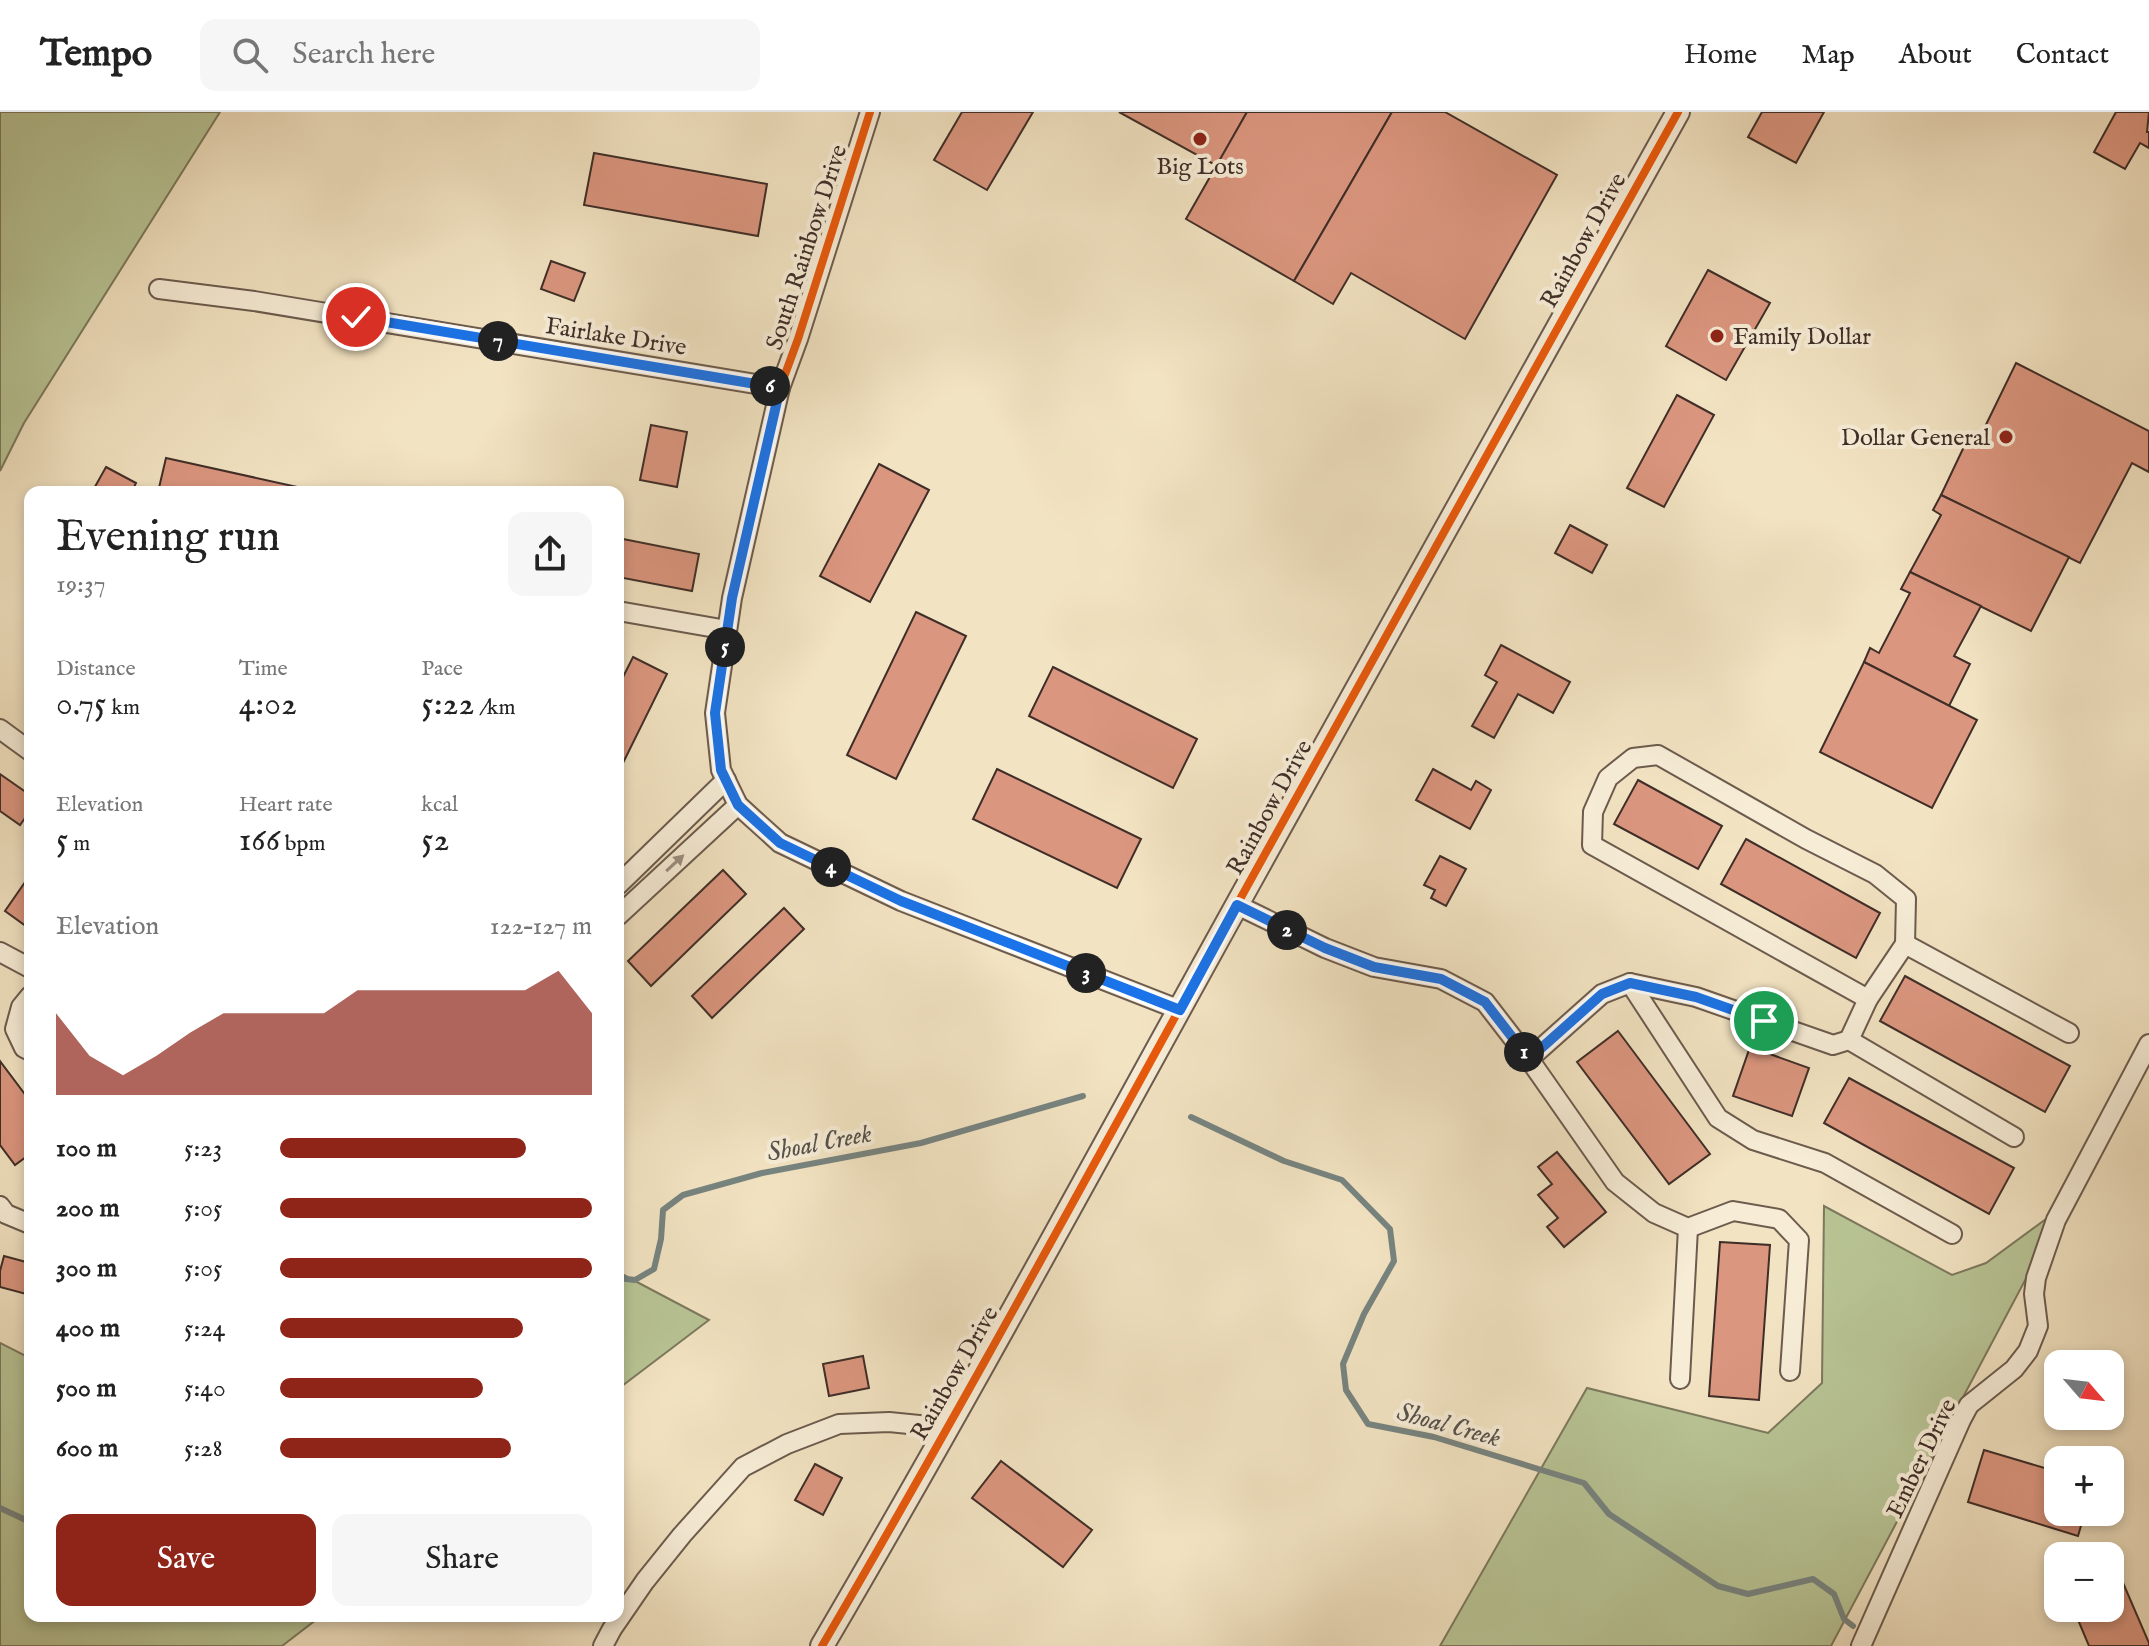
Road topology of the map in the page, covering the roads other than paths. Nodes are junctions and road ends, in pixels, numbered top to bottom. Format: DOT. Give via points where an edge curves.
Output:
graph roads {
  1 [pos="870,112"];
  2 [pos="1678,112"];
  3 [pos="159,289"];
  4 [pos="780,388"];
  5 [pos="624,612"];
  6 [pos="727,630"];
  7 [pos="0,729"];
  8 [pos="24,747"];
  9 [pos="726,780"];
  10 [pos="738,805"];
  11 [pos="624,879"];
  12 [pos="1237,905"];
  13 [pos="624,910"];
  14 [pos="1905,944"];
  15 [pos="0,952"];
  16 [pos="24,965"];
  17 [pos="1630,983"];
  18 [pos="1868,999"];
  19 [pos="24,1003"];
  20 [pos="1180,1010"];
  21 [pos="8,1031"];
  22 [pos="2069,1033"];
  23 [pos="1849,1040"];
  24 [pos="2149,1044"];
  25 [pos="24,1048"];
  26 [pos="1529,1059"];
  27 [pos="2014,1137"];
  28 [pos="0,1206"];
  29 [pos="24,1222"];
  30 [pos="1688,1228"];
  31 [pos="1952,1234"];
  32 [pos="1790,1371"];
  33 [pos="1680,1379"];
  34 [pos="942,1435"];
  35 [pos="624,1612"];
  36 [pos="617,1622"];
  37 [pos="603,1646"];
  38 [pos="822,1646"];
  39 [pos="1861,1646"];
  1 -- 4 [label="street, South Rainbow Drive"];
  2 -- 12 [label="street, Rainbow Drive"];
  3 -- 4 [label="street, Fairlake Drive"];
  4 -- 6 [label="street, South Rainbow Drive"];
  5 -- 6 [label="street"];
  6 -- 9 [label="street, South Rainbow Drive" via="715,713"];
  7 -- 8 [label="street"];
  9 -- 10 [label="street, South Rainbow Drive"];
  9 -- 11 [label="street"];
  13 -- 10 [label="street, one-way"];
  10 -- 20 [label="street, South Rainbow Drive" via="780,843 901,901"];
  12 -- 20 [label="street, Rainbow Drive"];
  12 -- 26 [label="street" via="1325,948 1374,967 1441,979 1485,1002"];
  14 -- 18 [label="street"];
  14 -- 18 [label="street" via="1906,899 1875,874 1658,755 1633,758 1608,778 1593,812 1592,845"];
  14 -- 22 [label="street"];
  15 -- 16 [label="street"];
  17 -- 23 [label="street" via="1696,997 1833,1045"];
  17 -- 26 [label="street" via="1602,994"];
  17 -- 31 [label="street" via="1718,1118 1753,1140 1825,1163"];
  18 -- 23 [label="street"];
  19 -- 21 [label="street"];
  20 -- 34 [label="street, Rainbow Drive"];
  21 -- 25 [label="street"];
  23 -- 27 [label="street"];
  24 -- 39 [label="street, Ember Drive" via="2056,1220 2036,1278 2038,1326 2028,1351 1969,1405"];
  26 -- 30 [label="street" via="1615,1182 1654,1213"];
  28 -- 29 [label="street"];
  30 -- 32 [label="street" via="1733,1211 1779,1219 1799,1240"];
  30 -- 33 [label="street"];
  34 -- 35 [label="street" via="919,1425 839,1424 743,1467"];
  34 -- 38 [label="street, Rainbow Drive"];
  36 -- 37 [label="street"];
}
